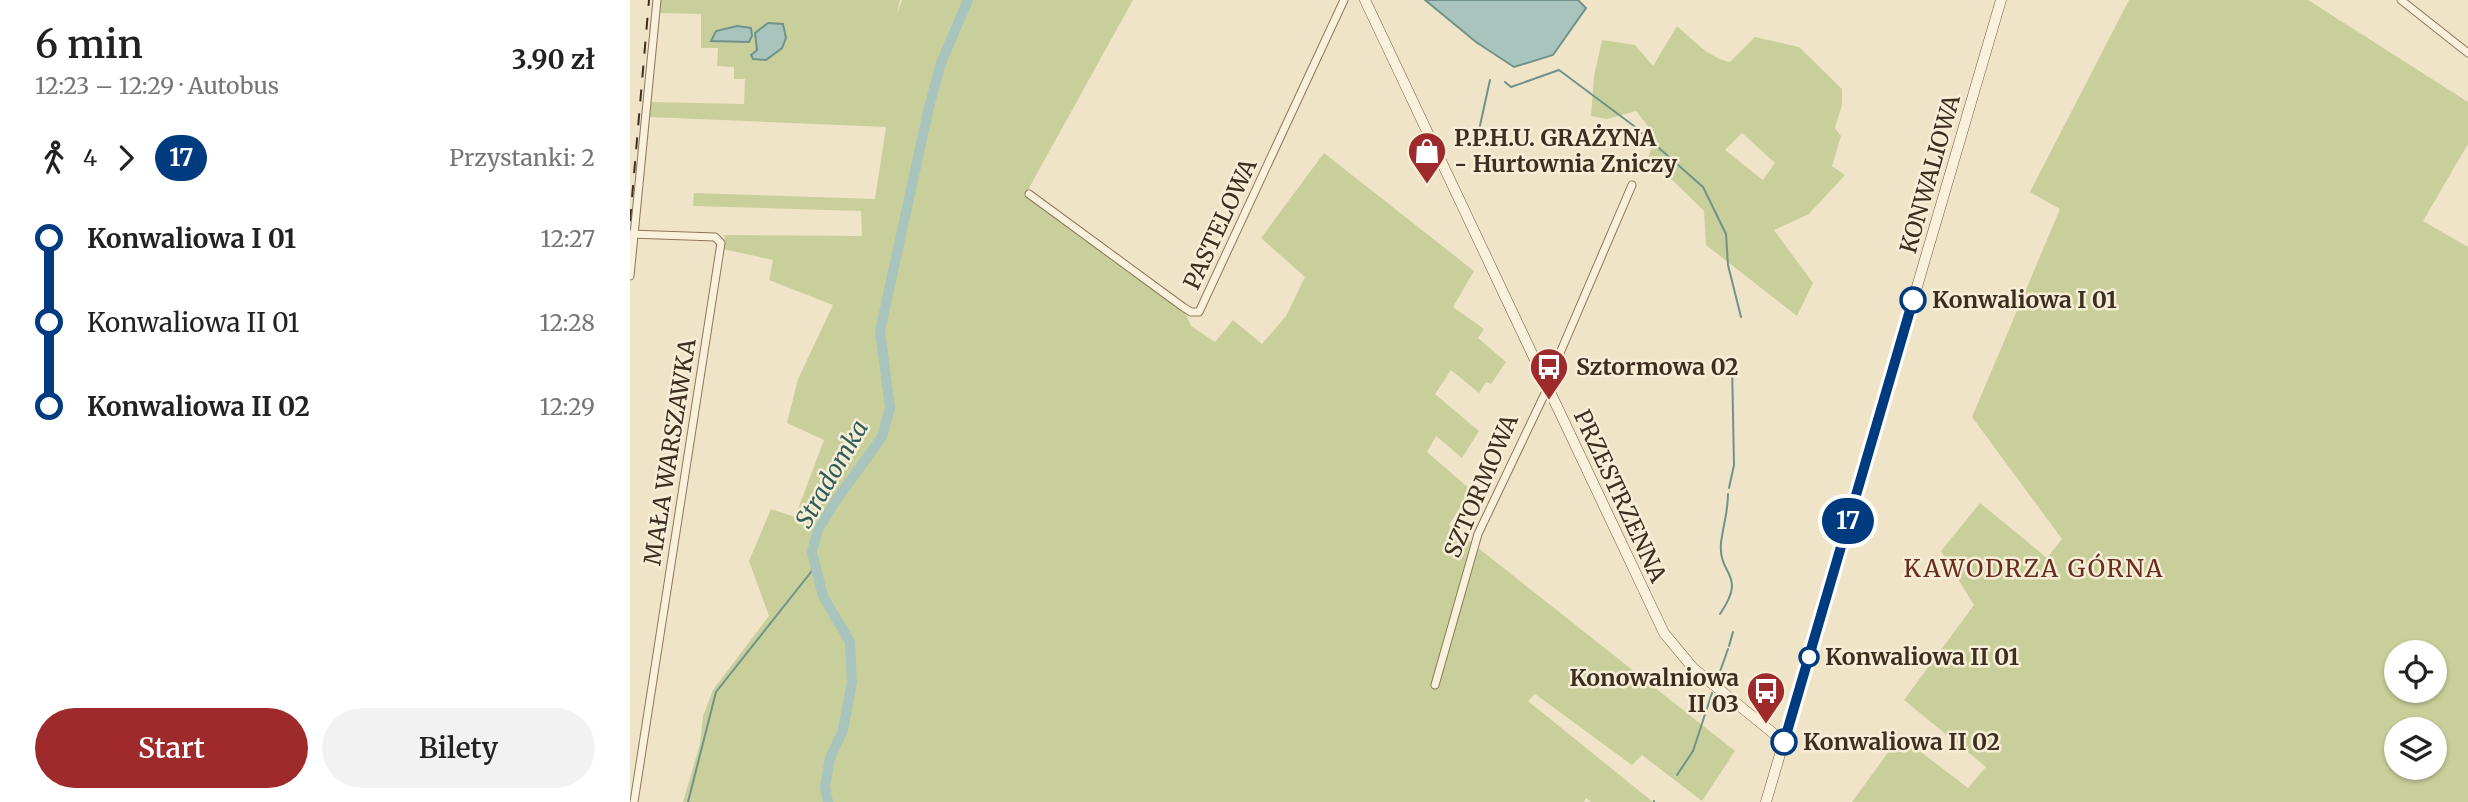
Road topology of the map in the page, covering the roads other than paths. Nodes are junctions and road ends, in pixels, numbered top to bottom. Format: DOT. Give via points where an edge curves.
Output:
graph roads {
  1 [pos="657,0"];
  2 [pos="1344,0"];
  3 [pos="1365,0"];
  4 [pos="2001,0"];
  5 [pos="2401,0"];
  6 [pos="2468,53"];
  7 [pos="1632,185"];
  8 [pos="1029,194"];
  9 [pos="633,234"];
  10 [pos="630,276"];
  11 [pos="1546,383"];
  12 [pos="1435,685"];
  13 [pos="1784,742"];
  14 [pos="634,802"];
  15 [pos="1766,802"];
  1 -- 9 [label="street"];
  2 -- 8 [label="street, PASTELOWA" via="1199,312 1191,312"];
  3 -- 11 [label="street, PRZESTRZENNA"];
  4 -- 13 [label="street, KONWALIOWA"];
  5 -- 6 [label="street"];
  7 -- 11 [label="street, SZTORMOWA"];
  9 -- 10 [label="street"];
  9 -- 14 [label="street, MAŁA WARSZAWKA" via="715,237 721,243"];
  11 -- 12 [label="street, SZTORMOWA" via="1478,534"];
  11 -- 13 [label="street, PRZESTRZENNA" via="1673,646 1693,668"];
  13 -- 15 [label="street, KONWALIOWA"];
}
